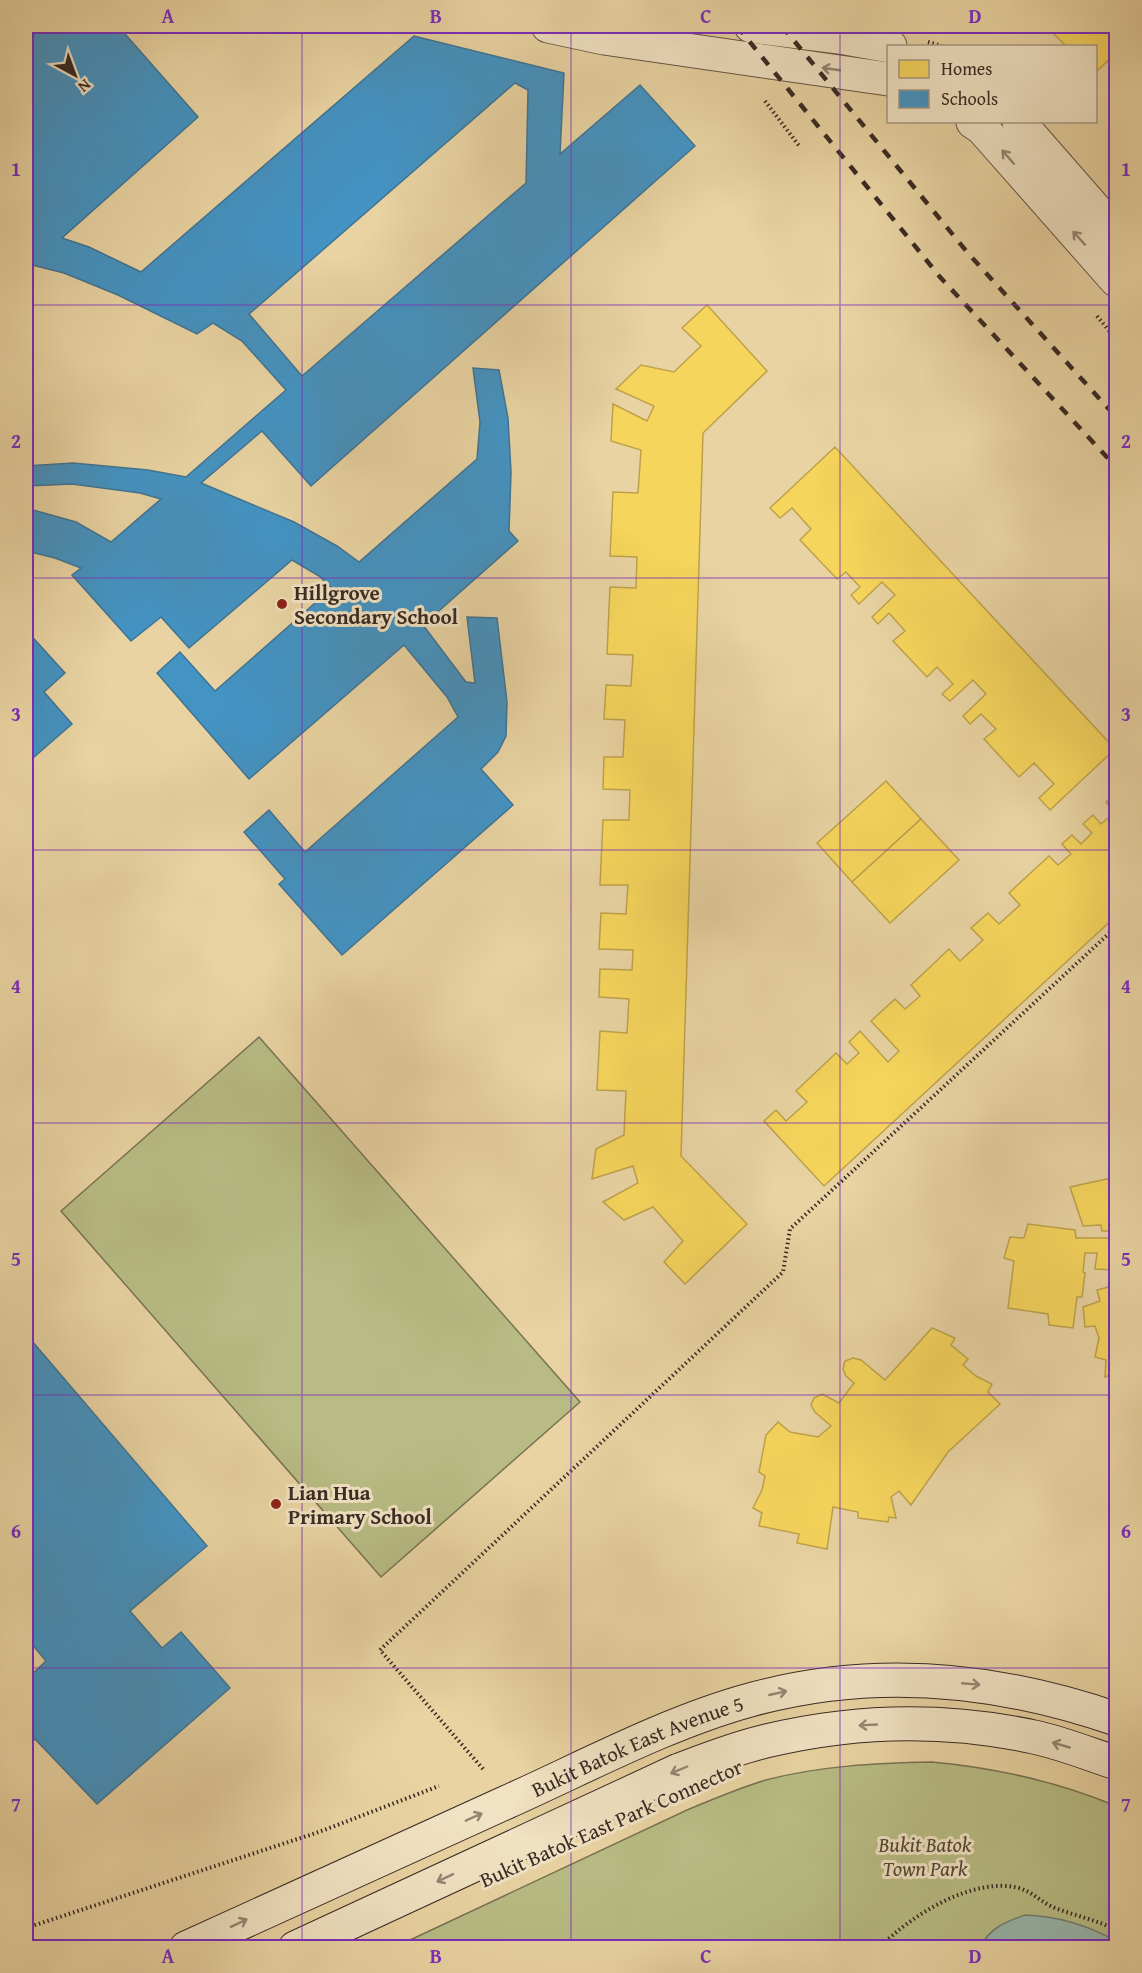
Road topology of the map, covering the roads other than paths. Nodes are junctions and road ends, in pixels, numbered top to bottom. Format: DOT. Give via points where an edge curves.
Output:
graph roads {
  1 [pos="548,26"];
  2 [pos="751,26"];
  3 [pos="887,45"];
  4 [pos="887,79"];
  5 [pos="974,123"];
  6 [pos="1020,123"];
  7 [pos="1116,233"];
  8 [pos="1116,280"];
  9 [pos="1116,1719"];
  10 [pos="1116,1763"];
  11 [pos="186,1947"];
  12 [pos="295,1947"];
  4 -- 1 [label="street, one-way" via="604,38"];
  2 -- 3 [label="street"];
  8 -- 5 [label="street, one-way"];
  6 -- 7 [label="street"];
  11 -- 9 [label="street, Bukit Batok East Avenue 5, one-way" via="662,1732 749,1700 833,1684 932,1681 1031,1694"];
  10 -- 12 [label="street, Bukit Batok East Avenue 5, one-way" via="1035,1737 952,1725 855,1726 765,1741 680,1770"];
}
